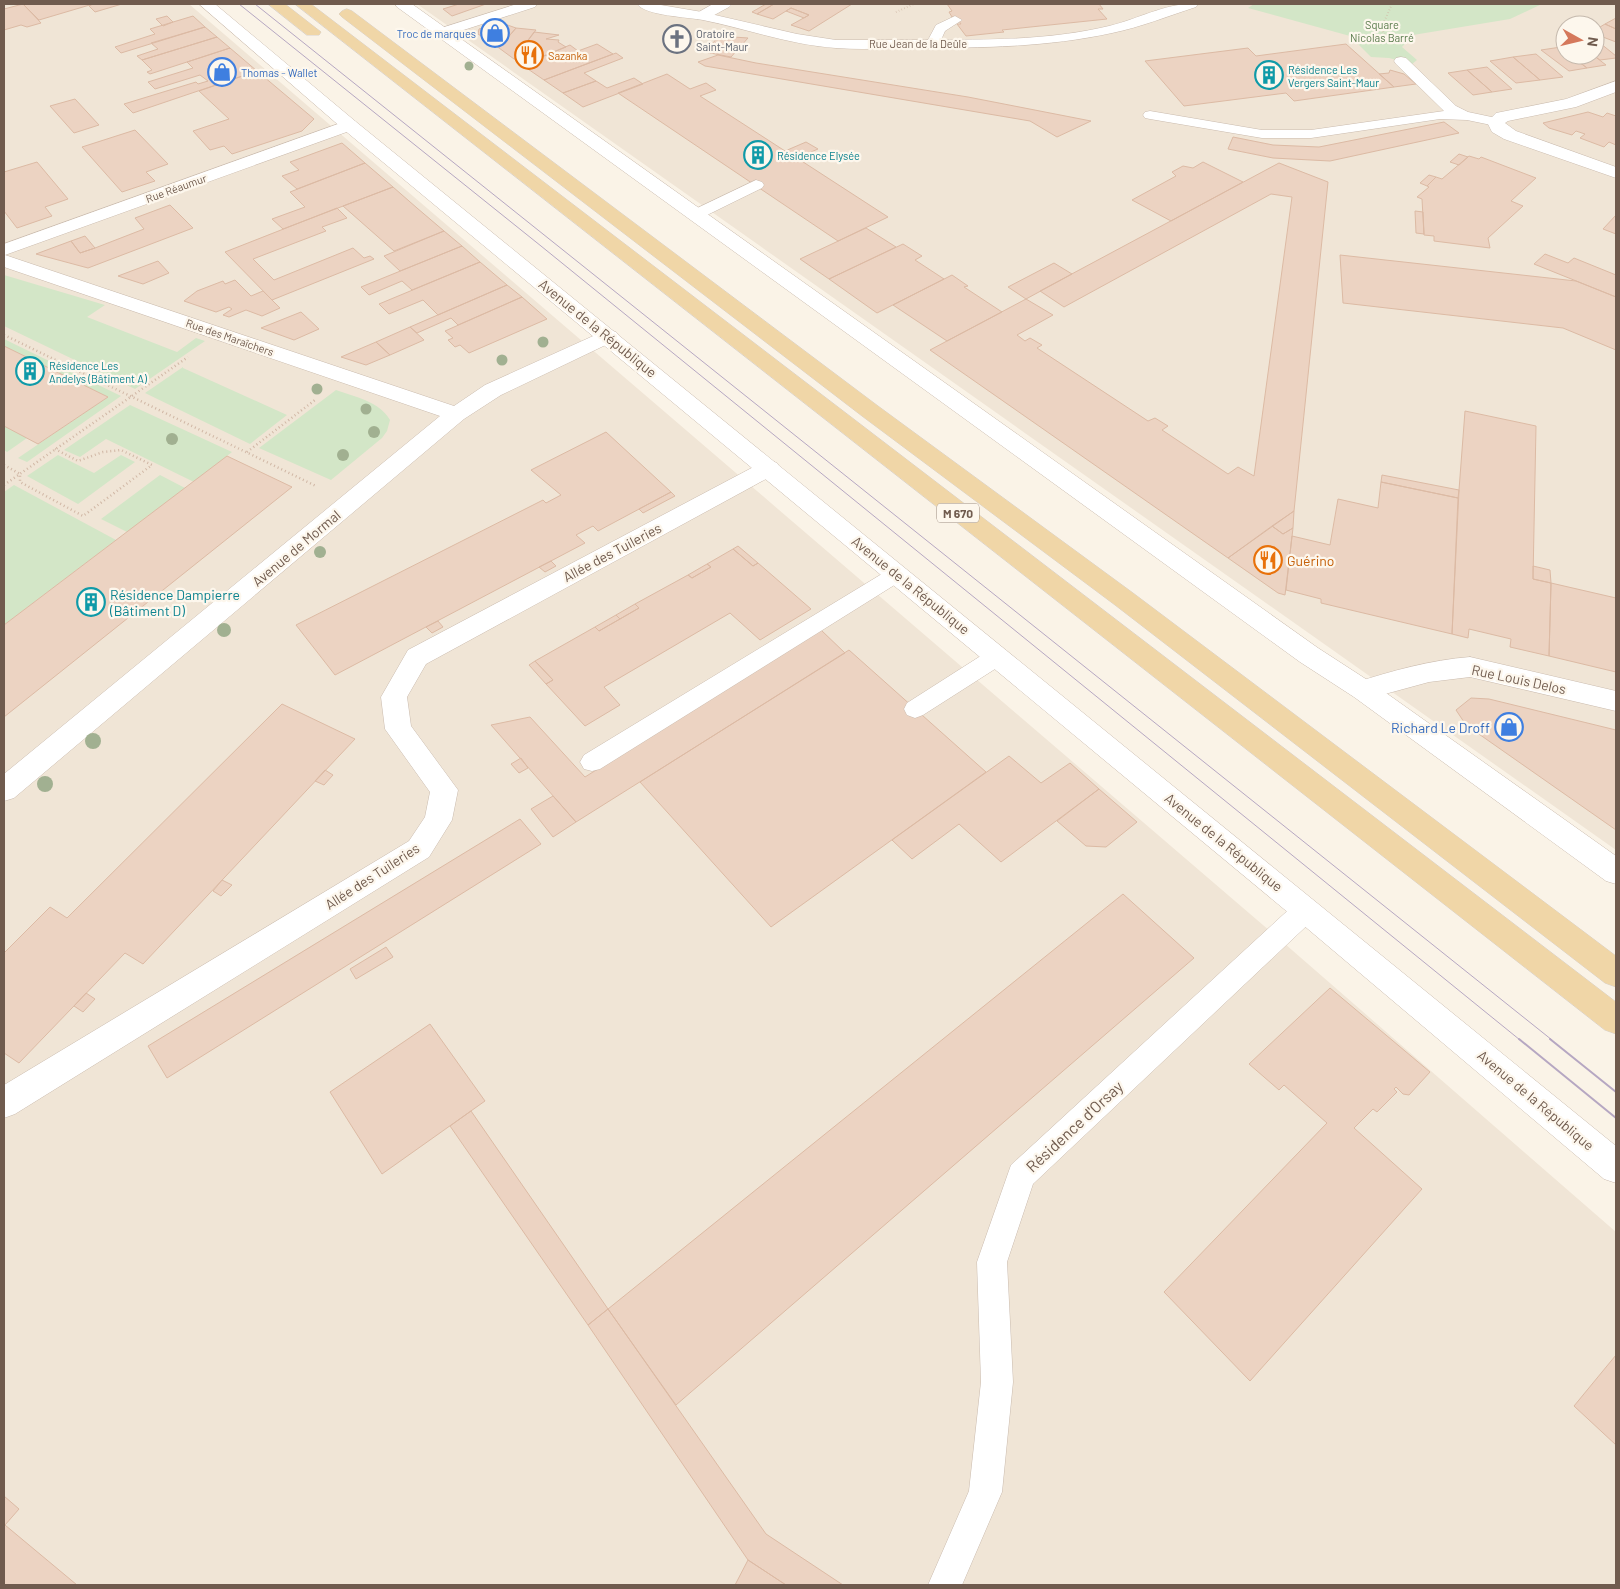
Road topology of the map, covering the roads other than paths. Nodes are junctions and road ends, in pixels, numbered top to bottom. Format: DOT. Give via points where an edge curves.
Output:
graph roads {
  1 [pos="206,4"];
  2 [pos="276,4"];
  3 [pos="302,4"];
  4 [pos="334,4"];
  5 [pos="358,4"];
  6 [pos="402,4"];
  7 [pos="530,4"];
  8 [pos="644,4"];
  9 [pos="724,4"];
  10 [pos="1191,4"];
  11 [pos="702,16"];
  12 [pos="955,20"];
  13 [pos="440,33"];
  14 [pos="934,44"];
  15 [pos="1401,61"];
  16 [pos="1616,86"];
  17 [pos="497,106"];
  18 [pos="413,110"];
  19 [pos="1150,115"];
  20 [pos="1467,116"];
  21 [pos="429,122"];
  22 [pos="349,125"];
  23 [pos="1500,127"];
  24 [pos="520,172"];
  25 [pos="1616,173"];
  26 [pos="756,185"];
  27 [pos="627,204"];
  28 [pos="695,215"];
  29 [pos="4,250"];
  30 [pos="4,261"];
  31 [pos="609,336"];
  32 [pos="870,411"];
  33 [pos="456,414"];
  34 [pos="769,468"];
  35 [pos="897,574"];
  36 [pos="998,656"];
  37 [pos="1363,690"];
  38 [pos="1616,701"];
  39 [pos="915,709"];
  40 [pos="592,762"];
  41 [pos="4,790"];
  42 [pos="1616,872"];
  43 [pos="1306,910"];
  44 [pos="1616,973"];
  45 [pos="1616,1020"];
  46 [pos="4,1103"];
  47 [pos="1616,1167"];
  48 [pos="944,1585"];
  1 -- 22 [label="street, Avenue de la République"];
  2 -- 18 [label="main road"];
  3 -- 24 [label="main road, M 670"];
  4 -- 32 [label="main road, M 670"];
  5 -- 17 [label="main road"];
  6 -- 13 [label="street"];
  7 -- 13 [label="lane"];
  8 -- 11 [label="lane, Rue Jean de la Deûle"];
  9 -- 11 [label="street"];
  10 -- 14 [label="lane, Rue Jean de la Deûle" via="1098,32 1017,42"];
  11 -- 14 [label="lane, Rue Jean de la Deûle" via="836,44"];
  12 -- 14 [label="lane" via="944,24"];
  13 -- 28 [label="street"];
  15 -- 20 [label="lane" via="1451,109"];
  16 -- 23 [label="street" via="1570,103 1502,118"];
  19 -- 20 [label="lane" via="1262,134 1311,134 1440,115"];
  20 -- 23 [label="lane"];
  21 -- 24 [label="main road"];
  22 -- 29 [label="street, Rue Réaumur"];
  22 -- 31 [label="street, Avenue de la République"];
  23 -- 25 [label="street"];
  24 -- 45 [label="main road, M 670"];
  26 -- 28 [label="lane"];
  27 -- 32 [label="main road"];
  28 -- 37 [label="street" via="1309,655"];
  30 -- 33 [label="street, Rue des Maraîchers"];
  31 -- 33 [label="street, Avenue de Mormal" via="493,390"];
  31 -- 34 [label="street, Avenue de la République"];
  32 -- 44 [label="main road, M 670" via="1124,599"];
  33 -- 41 [label="street, Avenue de Mormal"];
  34 -- 35 [label="street, Avenue de la République"];
  34 -- 46 [label="street, Allée des Tuileries" via="417,657 394,697 398,729 444,790 438,820 419,849"];
  35 -- 36 [label="street, Avenue de la République"];
  35 -- 40 [label="lane"];
  36 -- 39 [label="lane"];
  36 -- 43 [label="street, Avenue de la République"];
  37 -- 38 [label="street, Rue Louis Delos" via="1409,675 1470,667"];
  37 -- 42 [label="street"];
  43 -- 47 [label="street, Avenue de la République"];
  43 -- 48 [label="lane, Résidence d'Orsay" via="1021,1175 992,1262 997,1382 985,1492"];
}
